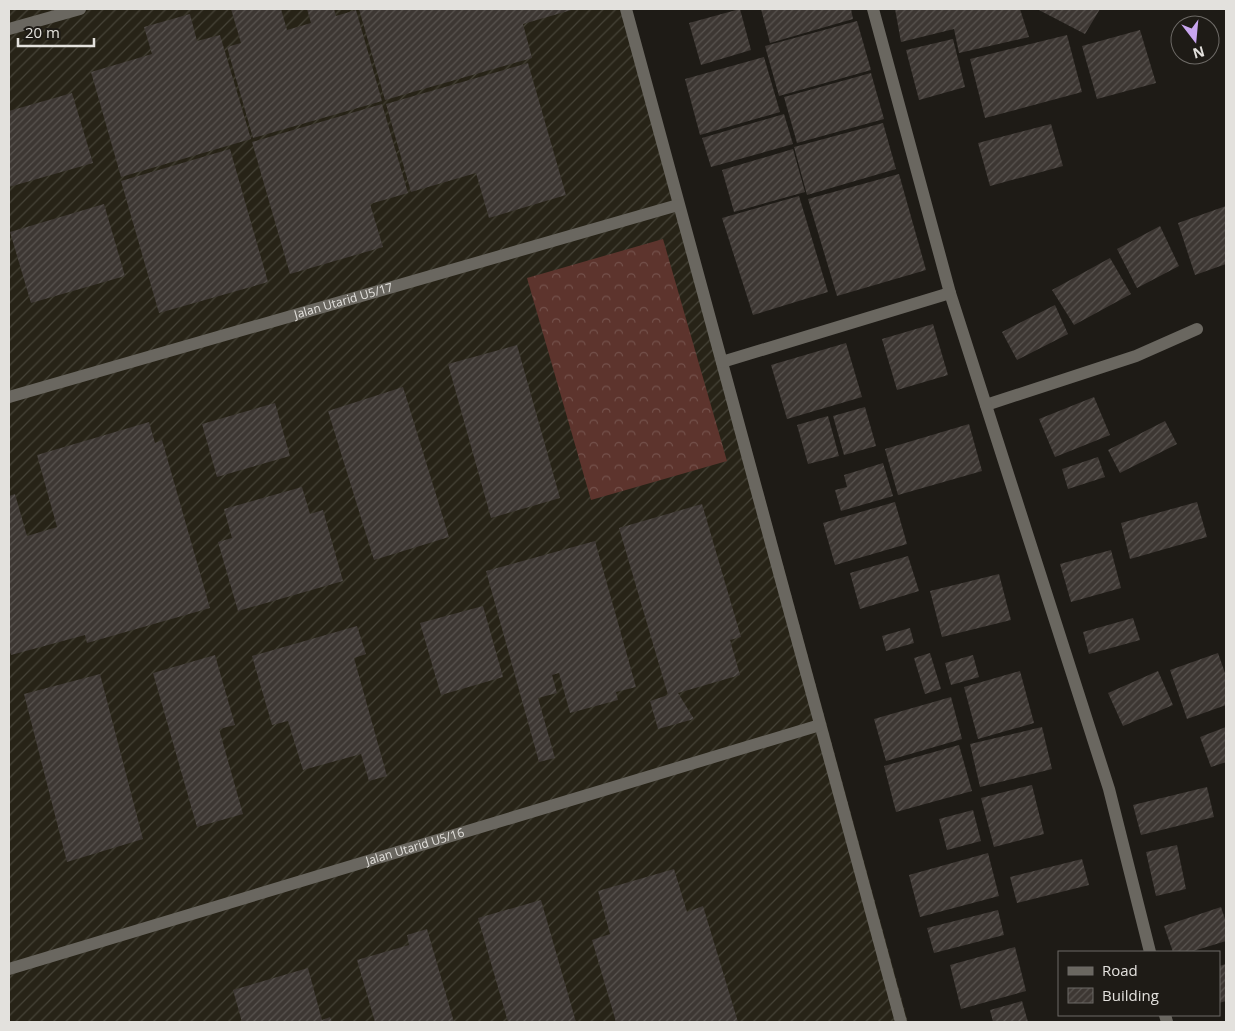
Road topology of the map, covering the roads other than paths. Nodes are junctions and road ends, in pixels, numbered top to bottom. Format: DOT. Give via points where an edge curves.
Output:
graph roads {
  1 [pos="80,9"];
  2 [pos="626,9"];
  3 [pos="873,9"];
  4 [pos="9,29"];
  5 [pos="678,205"];
  6 [pos="950,292"];
  7 [pos="1198,329"];
  8 [pos="722,362"];
  9 [pos="9,397"];
  10 [pos="986,406"];
  11 [pos="820,725"];
  12 [pos="1150,951"];
  13 [pos="9,969"];
  14 [pos="901,1022"];
  1 -- 4 [label="street"];
  2 -- 5 [label="street"];
  3 -- 6 [label="street"];
  5 -- 8 [label="street"];
  5 -- 9 [label="street, Jalan Utarid U5/17"];
  6 -- 8 [label="street"];
  6 -- 10 [label="street"];
  7 -- 10 [label="street" via="1136,356"];
  8 -- 11 [label="street"];
  10 -- 12 [label="street" via="1109,789"];
  11 -- 13 [label="street, Jalan Utarid U5/16"];
  11 -- 14 [label="street"];
}
